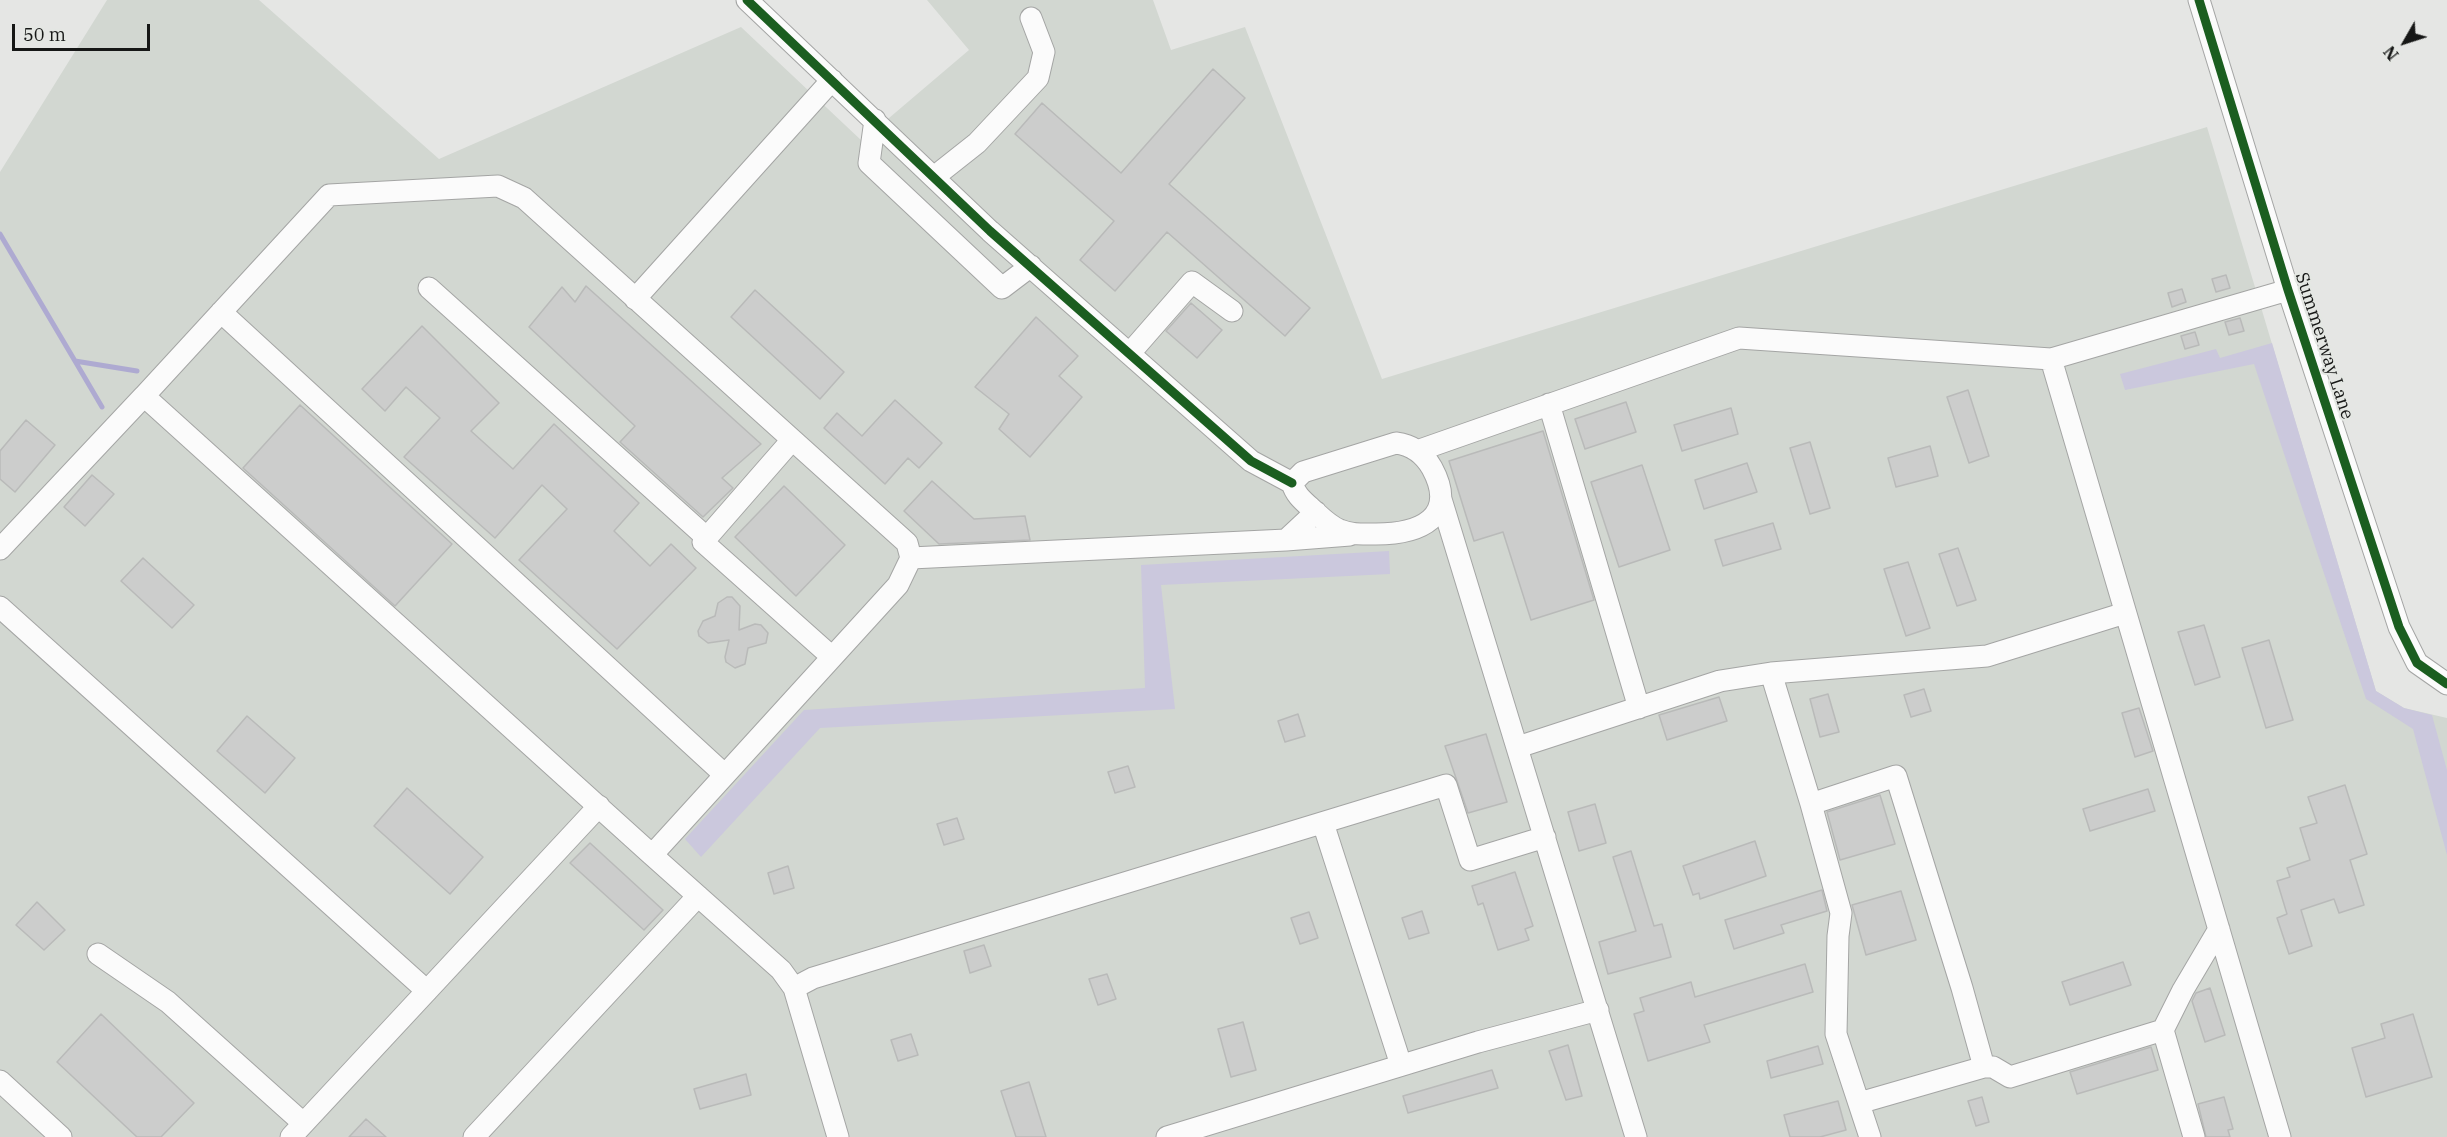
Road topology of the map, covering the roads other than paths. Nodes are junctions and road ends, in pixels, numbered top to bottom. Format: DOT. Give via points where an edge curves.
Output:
graph roads {
  1 [pos="747,0"];
  2 [pos="2199,0"];
  3 [pos="1031,18"];
  4 [pos="832,80"];
  5 [pos="875,120"];
  6 [pos="934,177"];
  7 [pos="1031,266"];
  8 [pos="429,288"];
  9 [pos="2289,290"];
  10 [pos="635,299"];
  11 [pos="1232,311"];
  12 [pos="221,312"];
  13 [pos="1130,353"];
  14 [pos="2051,360"];
  15 [pos="144,396"];
  16 [pos="1549,404"];
  17 [pos="792,440"];
  18 [pos="1417,451"];
  19 [pos="1292,483"];
  20 [pos="1441,499"];
  21 [pos="1316,512"];
  22 [pos="1402,534"];
  23 [pos="1354,535"];
  24 [pos="706,537"];
  25 [pos="1286,540"];
  26 [pos="0,549"];
  27 [pos="1461,555"];
  28 [pos="911,558"];
  29 [pos="0,607"];
  30 [pos="2126,613"];
  31 [pos="832,657"];
  32 [pos="1771,673"];
  33 [pos="2446,687"];
  34 [pos="1639,708"];
  35 [pos="1518,747"];
  36 [pos="725,776"];
  37 [pos="1811,804"];
  38 [pos="599,806"];
  39 [pos="1323,823"];
  40 [pos="1545,837"];
  41 [pos="652,855"];
  42 [pos="698,896"];
  43 [pos="2218,929"];
  44 [pos="98,954"];
  45 [pos="794,988"];
  46 [pos="427,991"];
  47 [pos="1598,1010"];
  48 [pos="2163,1030"];
  49 [pos="1401,1065"];
  50 [pos="1984,1067"];
  51 [pos="0,1081"];
  52 [pos="1859,1103"];
  53 [pos="297,1130"];
  54 [pos="61,1137"];
  55 [pos="474,1137"];
  56 [pos="838,1137"];
  57 [pos="1167,1137"];
  58 [pos="1636,1137"];
  59 [pos="1870,1137"];
  60 [pos="2194,1137"];
  61 [pos="2280,1137"];
  1 -- 4 [label="street"];
  2 -- 9 [label="street, Summerway Lane"];
  3 -- 6 [label="street" via="1044,52 1038,78 977,143"];
  4 -- 5 [label="street"];
  4 -- 10 [label="street"];
  5 -- 6 [label="street"];
  5 -- 7 [label="street" via="869,163 1002,288"];
  6 -- 7 [label="street"];
  7 -- 13 [label="street"];
  8 -- 24 [label="street"];
  9 -- 14 [label="street"];
  9 -- 33 [label="street, Summerway Lane" via="2399,627 2416,663"];
  10 -- 12 [label="street" via="524,198 498,186 328,195"];
  10 -- 17 [label="street"];
  11 -- 13 [label="street" via="1192,282"];
  12 -- 15 [label="street"];
  12 -- 36 [label="street"];
  13 -- 19 [label="street" via="1251,460"];
  14 -- 16 [label="street" via="1739,338"];
  14 -- 30 [label="street"];
  15 -- 26 [label="street"];
  15 -- 38 [label="street"];
  16 -- 18 [label="street"];
  16 -- 34 [label="street"];
  17 -- 24 [label="street"];
  17 -- 28 [label="street" via="907,543"];
  18 -- 19 [label="street" via="1396,443 1303,472"];
  18 -- 20 [label="street" via="1426,458 1439,481"];
  19 -- 21 [label="street" via="1294,492"];
  20 -- 22 [label="street" via="1436,514 1424,526"];
  20 -- 27 [label="street"];
  21 -- 23 [label="street" via="1338,530"];
  21 -- 25 [label="street"];
  22 -- 23 [label="street"];
  22 -- 27 [label="street" via="1442,529 1449,533"];
  23 -- 25 [label="street"];
  24 -- 31 [label="street" via="703,542"];
  25 -- 28 [label="street"];
  27 -- 35 [label="street"];
  28 -- 31 [label="street" via="898,585"];
  29 -- 46 [label="street"];
  30 -- 32 [label="street" via="1987,656"];
  30 -- 43 [label="street"];
  31 -- 36 [label="street"];
  32 -- 34 [label="street" via="1720,681"];
  32 -- 37 [label="street"];
  34 -- 35 [label="street"];
  35 -- 40 [label="street"];
  36 -- 41 [label="street"];
  37 -- 50 [label="street" via="1896,776"];
  37 -- 52 [label="street" via="1841,913 1836,1034"];
  38 -- 41 [label="street"];
  38 -- 46 [label="street"];
  39 -- 40 [label="street" via="1446,785 1470,860"];
  39 -- 45 [label="street" via="813,978"];
  39 -- 49 [label="street"];
  40 -- 47 [label="street"];
  41 -- 42 [label="street"];
  42 -- 45 [label="street" via="781,970"];
  42 -- 55 [label="street"];
  43 -- 48 [label="street"];
  43 -- 61 [label="street"];
  44 -- 53 [label="street" via="168,1002"];
  45 -- 56 [label="street"];
  46 -- 53 [label="street"];
  47 -- 49 [label="street"];
  47 -- 58 [label="street"];
  48 -- 50 [label="street" via="2010,1077 1993,1067"];
  48 -- 60 [label="street"];
  49 -- 57 [label="street"];
  50 -- 52 [label="street"];
  51 -- 54 [label="street"];
  52 -- 59 [label="street"];
}
